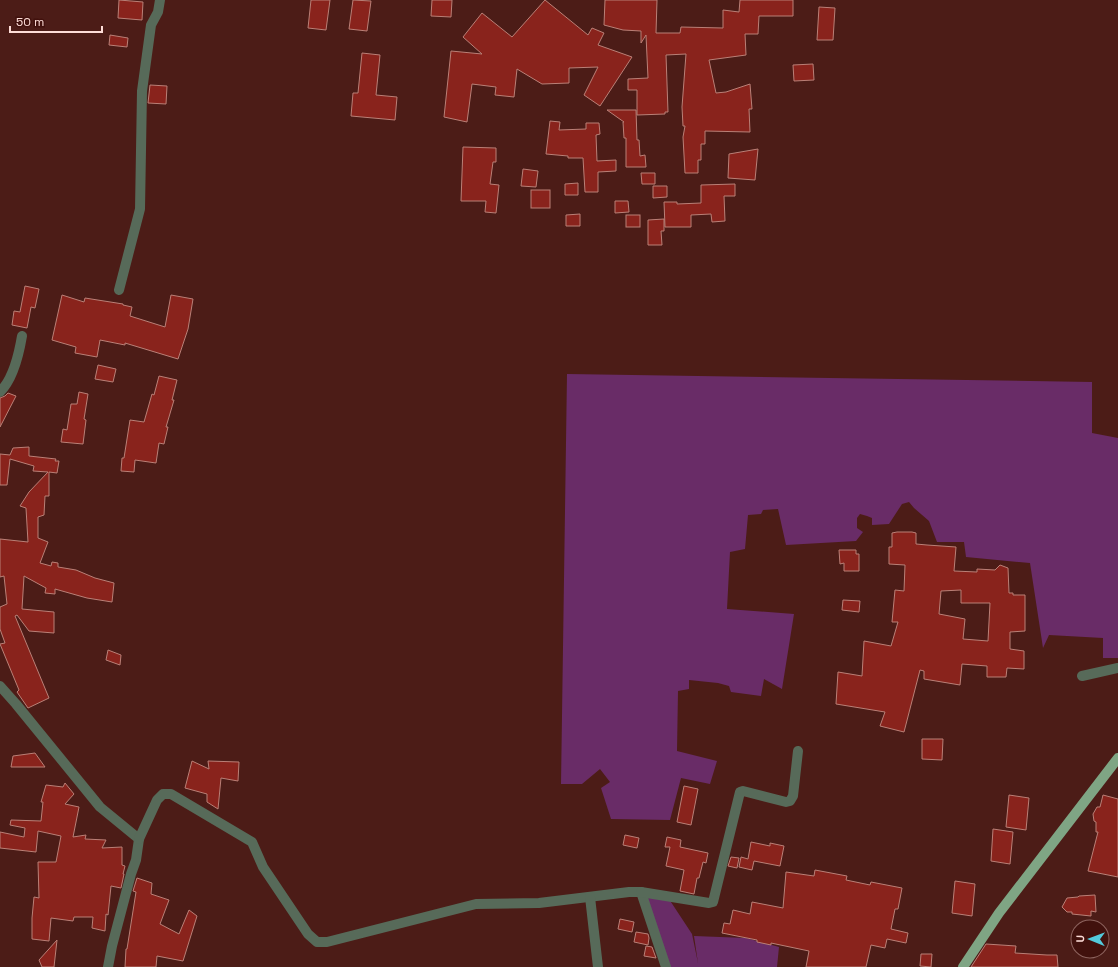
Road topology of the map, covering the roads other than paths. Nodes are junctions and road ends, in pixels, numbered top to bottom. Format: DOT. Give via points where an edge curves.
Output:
graph roads {
  1 [pos="160,0"];
  2 [pos="119,290"];
  3 [pos="22,336"];
  4 [pos="0,392"];
  5 [pos="1118,668"];
  6 [pos="1082,676"];
  7 [pos="0,686"];
  8 [pos="798,751"];
  9 [pos="1118,758"];
  10 [pos="139,839"];
  11 [pos="641,892"];
  12 [pos="590,897"];
  13 [pos="108,967"];
  14 [pos="598,967"];
  15 [pos="666,967"];
  16 [pos="963,967"];
  1 -- 2 [label="street" via="158,12 151,25 142,91 140,209"];
  3 -- 4 [label="street" via="11,376"];
  5 -- 6 [label="street"];
  7 -- 10 [label="street" via="100,807"];
  8 -- 11 [label="street" via="793,796 790,801 740,792 713,902"];
  9 -- 16 [label="main road" via="999,913"];
  10 -- 12 [label="street" via="157,800 163,794 171,794 252,842 263,867 308,934 317,942 327,942 476,904 539,903"];
  10 -- 13 [label="street" via="136,860"];
  11 -- 12 [label="street"];
  11 -- 15 [label="street"];
  12 -- 14 [label="street"];
}
